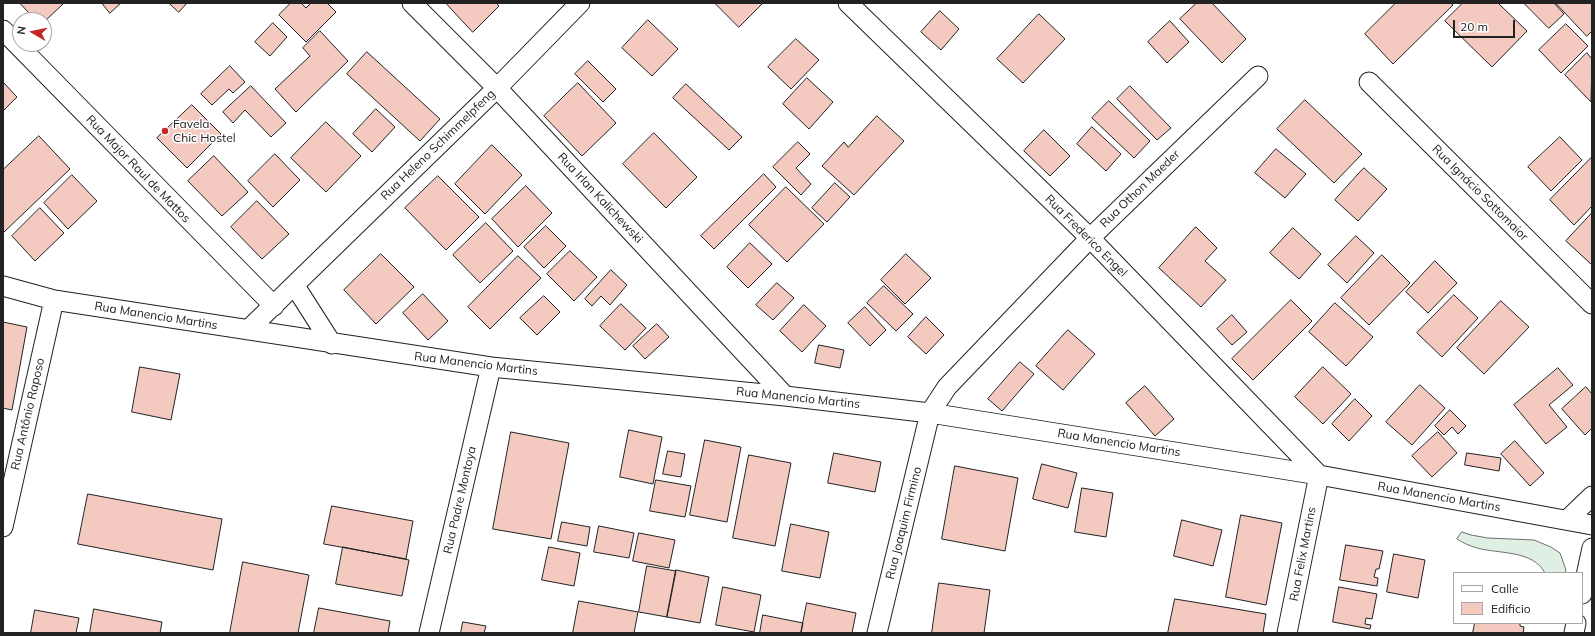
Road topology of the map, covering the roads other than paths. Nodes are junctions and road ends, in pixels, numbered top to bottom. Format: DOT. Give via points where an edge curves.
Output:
graph roads {
  1 [pos="412,3"];
  2 [pos="580,3"];
  3 [pos="848,3"];
  4 [pos="3,30"];
  5 [pos="1258,76"];
  6 [pos="1369,82"];
  7 [pos="497,88"];
  8 [pos="1090,238"];
  9 [pos="3,286"];
  10 [pos="295,286"];
  11 [pos="54,300"];
  12 [pos="1592,304"];
  13 [pos="274,306"];
  14 [pos="248,330"];
  15 [pos="332,344"];
  16 [pos="491,367"];
  17 [pos="785,396"];
  18 [pos="930,413"];
  19 [pos="1319,475"];
  20 [pos="8,480"];
  21 [pos="1592,496"];
  22 [pos="1567,520"];
  23 [pos="1592,525"];
  24 [pos="3,527"];
  25 [pos="1592,548"];
  26 [pos="1583,589"];
  27 [pos="429,633"];
  28 [pos="877,633"];
  29 [pos="1287,633"];
  1 -- 7 [label="street, Rua Irlan Kalichewski"];
  2 -- 7 [label="street, Rua Heleno Schimmelpfeng"];
  3 -- 8 [label="street, Rua Frederico Engel"];
  4 -- 13 [label="street, Rua Major Raul de Mattos"];
  5 -- 8 [label="street, Rua Othon Maeder"];
  6 -- 12 [label="street, Rua Ignácio Sottomaior"];
  7 -- 10 [label="street, Rua Heleno Schimmelpfeng"];
  7 -- 17 [label="street, Rua Irlan Kalichewski"];
  8 -- 18 [label="street, Rua Othon Maeder" via="947,387"];
  8 -- 19 [label="street, Rua Frederico Engel"];
  9 -- 11 [label="street, Rua Manencio Martins"];
  10 -- 13 [label="street, Rua Heleno Schimmelpfeng"];
  10 -- 15 [label="street"];
  11 -- 14 [label="street, Rua Manencio Martins"];
  11 -- 20 [label="street, Rua Antônio Raposo"];
  13 -- 14 [label="street, Rua Heleno Schimmelpfeng"];
  14 -- 15 [label="street, Rua Manencio Martins"];
  15 -- 16 [label="street, Rua Manencio Martins"];
  16 -- 17 [label="street, Rua Manencio Martins"];
  16 -- 27 [label="street, Rua Padre Montoya"];
  17 -- 18 [label="street, Rua Manencio Martins"];
  18 -- 19 [label="street, Rua Manencio Martins"];
  18 -- 28 [label="street, Rua Joaquim Firmino"];
  19 -- 22 [label="street, Rua Manencio Martins"];
  19 -- 29 [label="street, Rua Felix Martins"];
  20 -- 24 [label="street, Rua Antônio Raposo"];
  21 -- 22 [label="street"];
  22 -- 23 [label="street, Rua Manencio Martins"];
  25 -- 26 [label="street"];
}
